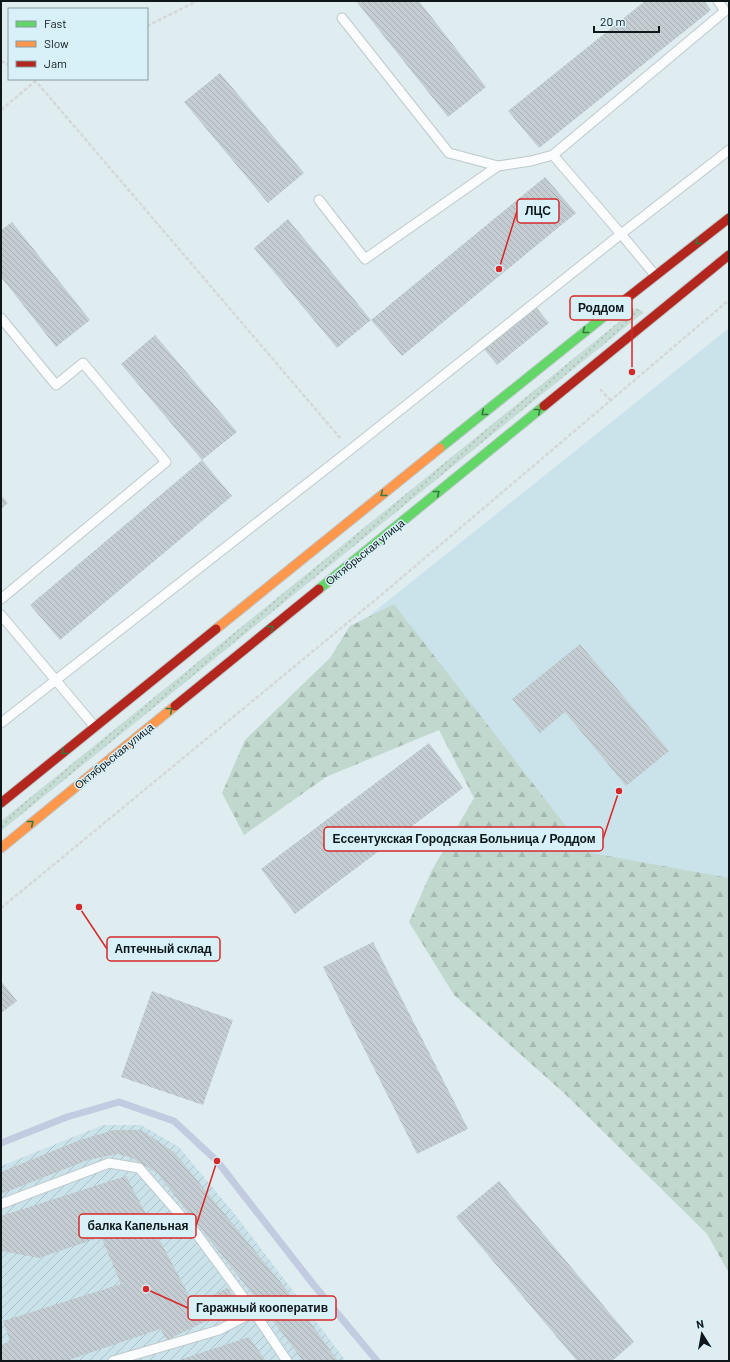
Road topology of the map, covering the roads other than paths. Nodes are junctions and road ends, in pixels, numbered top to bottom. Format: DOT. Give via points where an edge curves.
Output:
graph roads {
  1 [pos="718,1"];
  2 [pos="727,10"];
  3 [pos="342,18"];
  4 [pos="729,150"];
  5 [pos="553,155"];
  6 [pos="498,166"];
  7 [pos="319,200"];
  8 [pos="729,218"];
  9 [pos="621,234"];
  10 [pos="729,255"];
  11 [pos="655,275"];
  12 [pos="664,284"];
  13 [pos="671,292"];
  14 [pos="669,305"];
  15 [pos="1,318"];
  16 [pos="1,598"];
  17 [pos="1,615"];
  18 [pos="56,680"];
  19 [pos="1,723"];
  20 [pos="95,727"];
  21 [pos="1,803"];
  22 [pos="1,848"];
  23 [pos="1,1204"];
  24 [pos="254,1312"];
  25 [pos="113,1361"];
  26 [pos="287,1361"];
  1 -- 2 [label="lane"];
  2 -- 5 [label="lane"];
  3 -- 6 [label="lane" via="449,153"];
  4 -- 9 [label="lane"];
  5 -- 6 [label="lane"];
  5 -- 9 [label="lane"];
  6 -- 7 [label="lane" via="366,259"];
  8 -- 11 [label="main road, one-way"];
  9 -- 11 [label="lane"];
  9 -- 18 [label="lane"];
  10 -- 14 [label="main road, Октябрьская улица"];
  11 -- 12 [label="main road"];
  11 -- 20 [label="main road, one-way"];
  13 -- 14 [label="main road"];
  22 -- 14 [label="main road, Октябрьская улица, one-way"];
  15 -- 16 [label="lane" via="56,385 83,363 166,462"];
  17 -- 18 [label="lane"];
  18 -- 19 [label="lane"];
  18 -- 20 [label="lane"];
  20 -- 21 [label="main road, one-way"];
  23 -- 24 [label="lane" via="108,1163 139,1168 196,1233"];
  24 -- 25 [label="lane" via="220,1330"];
  24 -- 26 [label="lane"];
}
